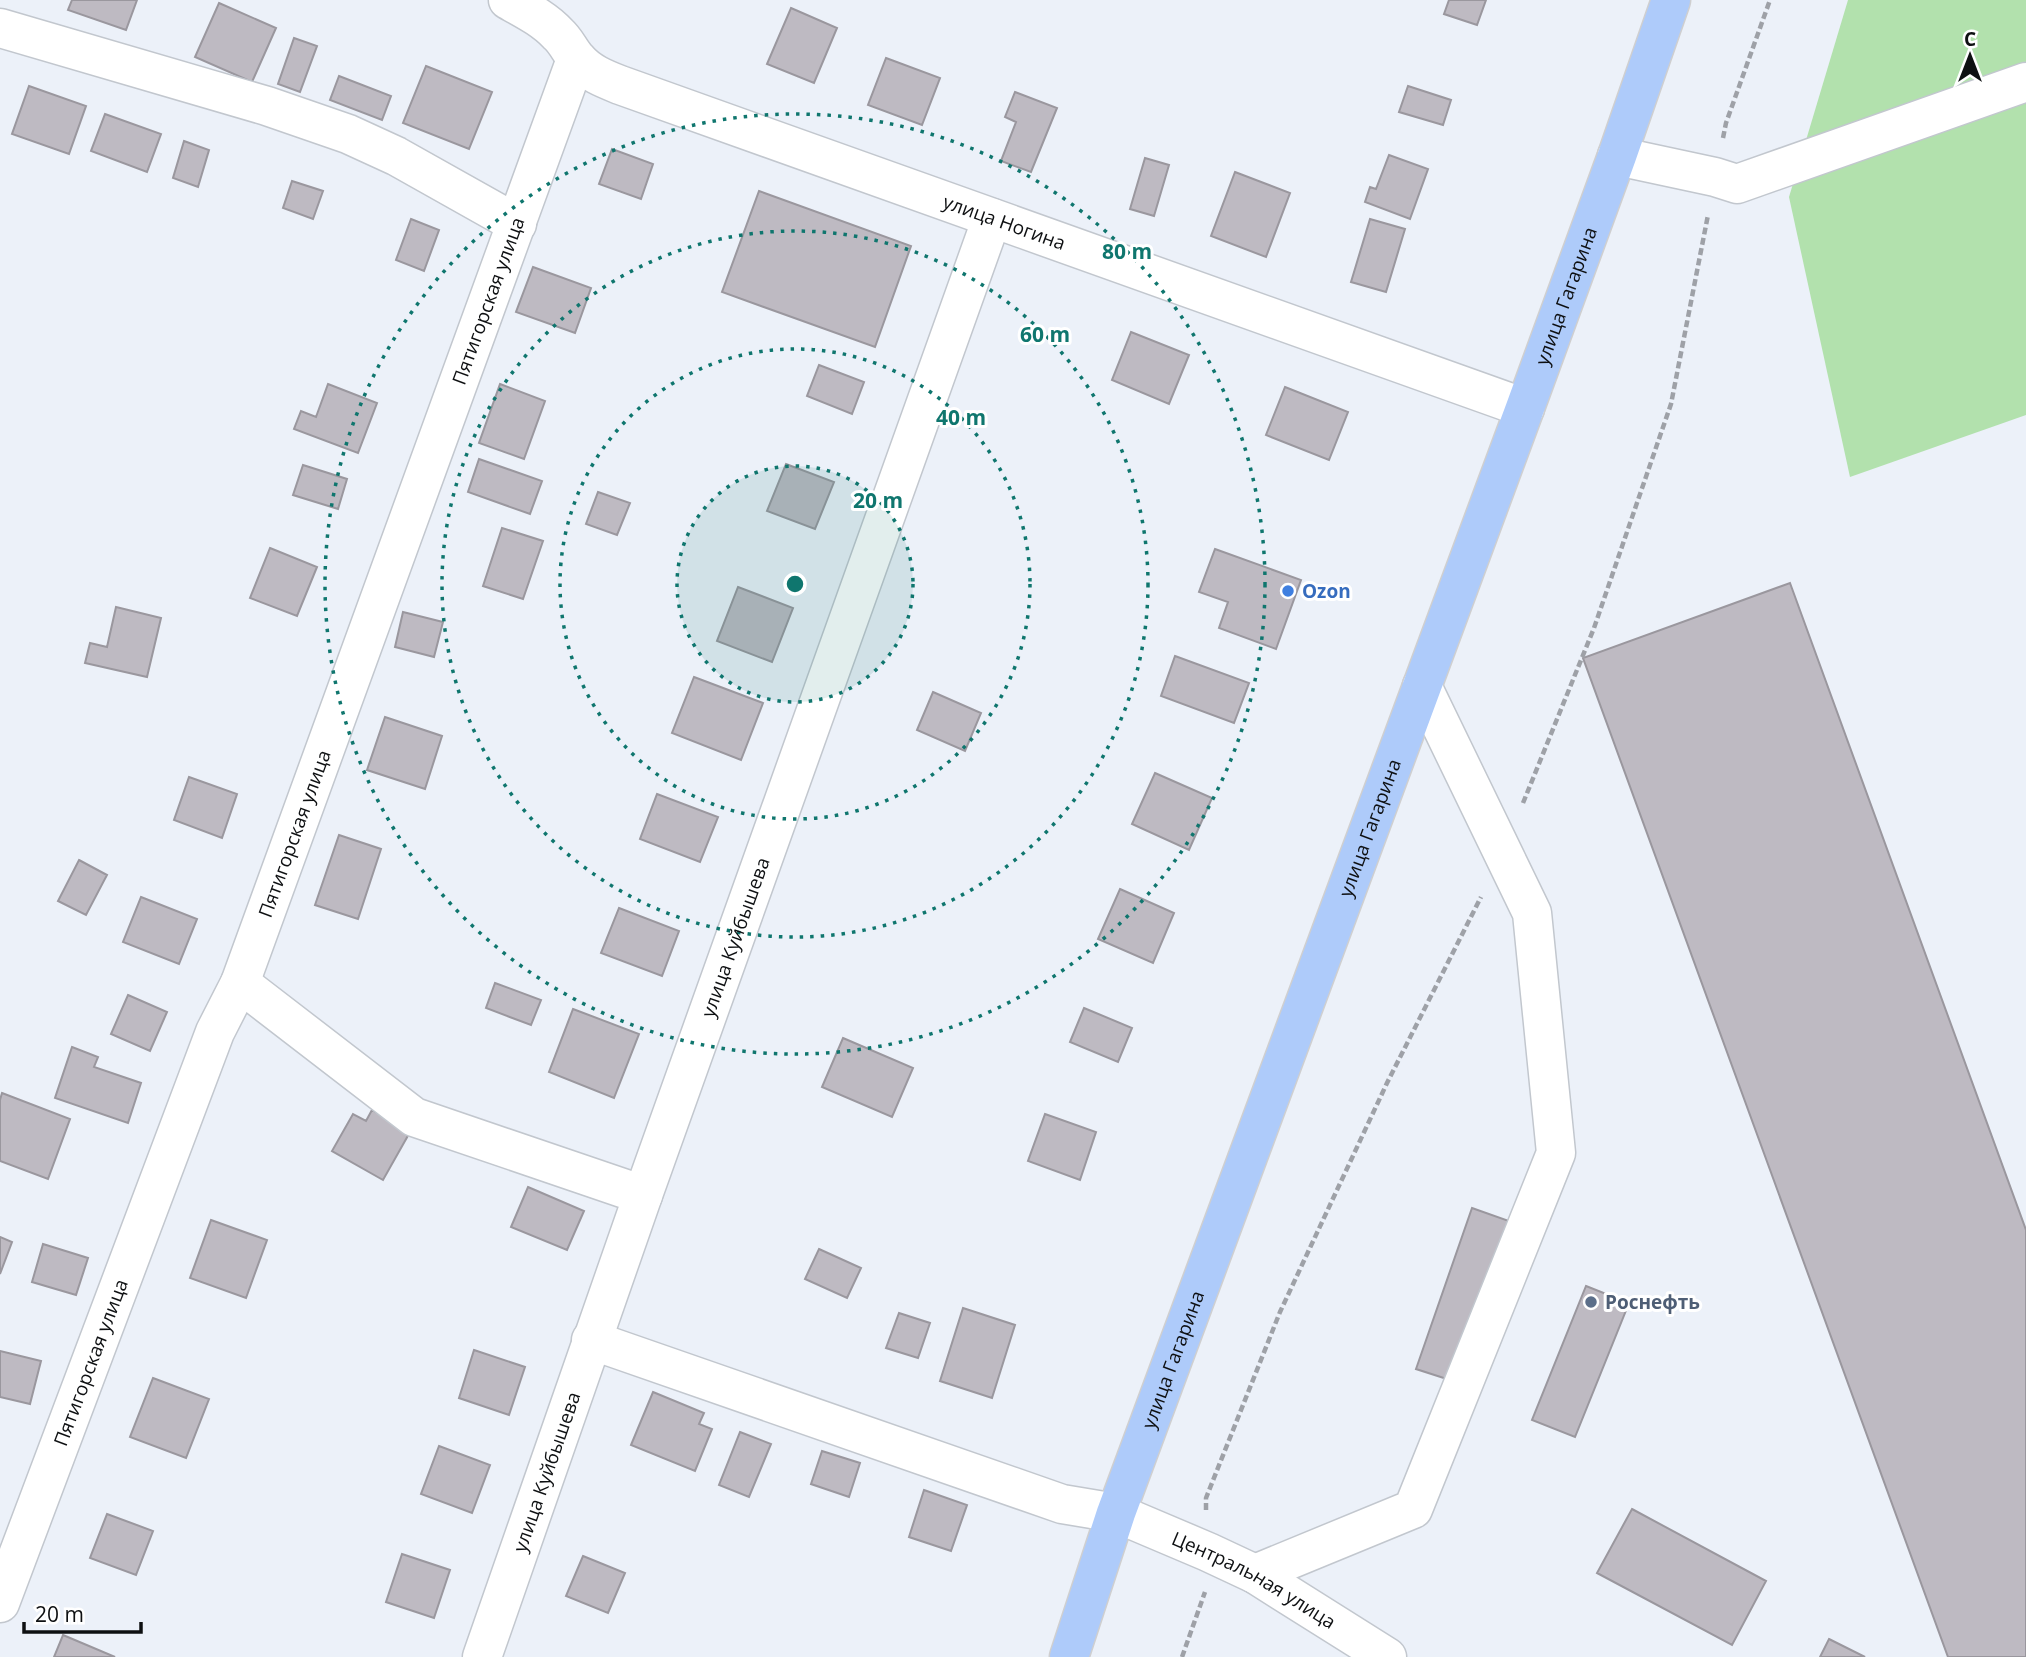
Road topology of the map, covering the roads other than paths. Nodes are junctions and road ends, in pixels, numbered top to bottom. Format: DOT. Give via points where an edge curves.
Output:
graph roads {
  1 [pos="508,0"];
  2 [pos="1671,0"];
  3 [pos="0,28"];
  4 [pos="576,59"];
  5 [pos="2026,82"];
  6 [pos="1617,156"];
  7 [pos="992,218"];
  8 [pos="517,224"];
  9 [pos="1525,408"];
  10 [pos="1422,686"];
  11 [pos="240,983"];
  12 [pos="643,1195"];
  13 [pos="592,1340"];
  14 [pos="1115,1513"];
  15 [pos="1255,1574"];
  16 [pos="0,1603"];
  17 [pos="482,1657"];
  18 [pos="1069,1657"];
  19 [pos="1387,1657"];
  1 -- 4 [label="street, улица Ногина" via="544,21"];
  2 -- 6 [label="main road, улица Гагарина"];
  3 -- 8 [label="street" via="348,134"];
  4 -- 7 [label="street, улица Ногина" via="620,85"];
  4 -- 8 [label="street, Пятигорская улица"];
  5 -- 6 [label="street" via="1737,184"];
  6 -- 9 [label="main road, улица Гагарина"];
  7 -- 9 [label="street, улица Ногина"];
  7 -- 12 [label="street, улица Куйбышева"];
  8 -- 11 [label="street, Пятигорская улица"];
  9 -- 10 [label="main road, улица Гагарина"];
  10 -- 14 [label="main road, улица Гагарина"];
  10 -- 15 [label="street" via="1532,913 1556,1153 1413,1509"];
  11 -- 12 [label="street" via="414,1117"];
  11 -- 16 [label="street, Пятигорская улица" via="215,1032"];
  12 -- 13 [label="street, улица Куйбышева"];
  13 -- 14 [label="street, Центральная улица" via="1062,1504"];
  13 -- 17 [label="street, улица Куйбышева"];
  14 -- 15 [label="street, Центральная улица"];
  14 -- 18 [label="main road, улица Гагарина"];
  15 -- 19 [label="street, Центральная улица"];
}
